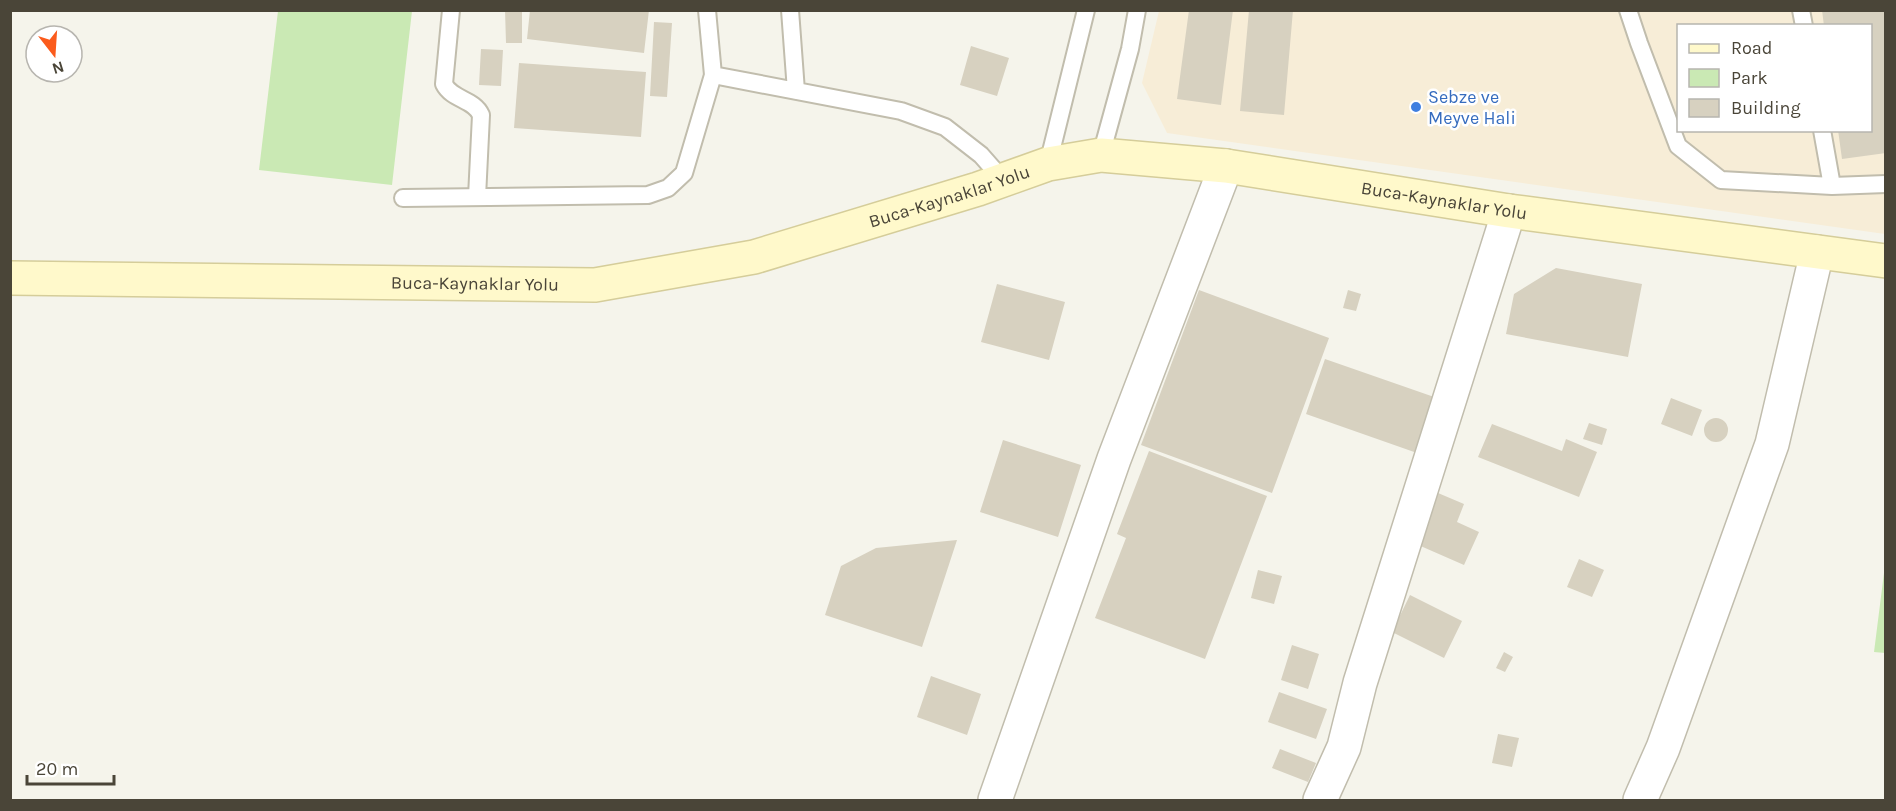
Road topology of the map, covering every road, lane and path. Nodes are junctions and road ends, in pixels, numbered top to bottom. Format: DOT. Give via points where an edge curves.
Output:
graph roads {
  1 [pos="450,10"];
  2 [pos="707,10"];
  3 [pos="790,10"];
  4 [pos="1086,10"];
  5 [pos="1137,10"];
  6 [pos="1628,10"];
  7 [pos="713,75"];
  8 [pos="796,91"];
  9 [pos="1822,132"];
  10 [pos="1101,155"];
  11 [pos="1048,164"];
  12 [pos="1226,166"];
  13 [pos="1003,180"];
  14 [pos="1886,184"];
  15 [pos="1832,186"];
  16 [pos="477,197"];
  17 [pos="403,198"];
  18 [pos="1509,211"];
  19 [pos="1816,252"];
  20 [pos="1886,261"];
  21 [pos="10,278"];
  22 [pos="995,801"];
  23 [pos="1320,801"];
  24 [pos="1640,801"];
  1 -- 16 [label="lane" via="444,84 450,93 474,106 481,115"];
  2 -- 7 [label="lane"];
  3 -- 8 [label="lane"];
  4 -- 11 [label="lane"];
  5 -- 10 [label="lane"];
  6 -- 15 [label="lane" via="1678,146 1721,180"];
  7 -- 8 [label="lane"];
  7 -- 16 [label="lane" via="684,173 668,188 648,195"];
  8 -- 13 [label="lane" via="901,111 945,127 981,155"];
  9 -- 15 [label="lane"];
  10 -- 11 [label="street, Buca-Kaynaklar Yolu"];
  10 -- 12 [label="street, Buca-Kaynaklar Yolu"];
  11 -- 13 [label="street, Buca-Kaynaklar Yolu"];
  12 -- 18 [label="street, Buca-Kaynaklar Yolu"];
  12 -- 22 [label="street" via="1114,459"];
  13 -- 21 [label="street, Buca-Kaynaklar Yolu" via="754,257 595,285"];
  14 -- 15 [label="lane"];
  16 -- 17 [label="lane"];
  18 -- 19 [label="street, Buca-Kaynaklar Yolu"];
  18 -- 23 [label="street" via="1360,683 1344,747"];
  19 -- 20 [label="street, Buca-Kaynaklar Yolu"];
  19 -- 24 [label="street" via="1772,444 1663,748"];
}
